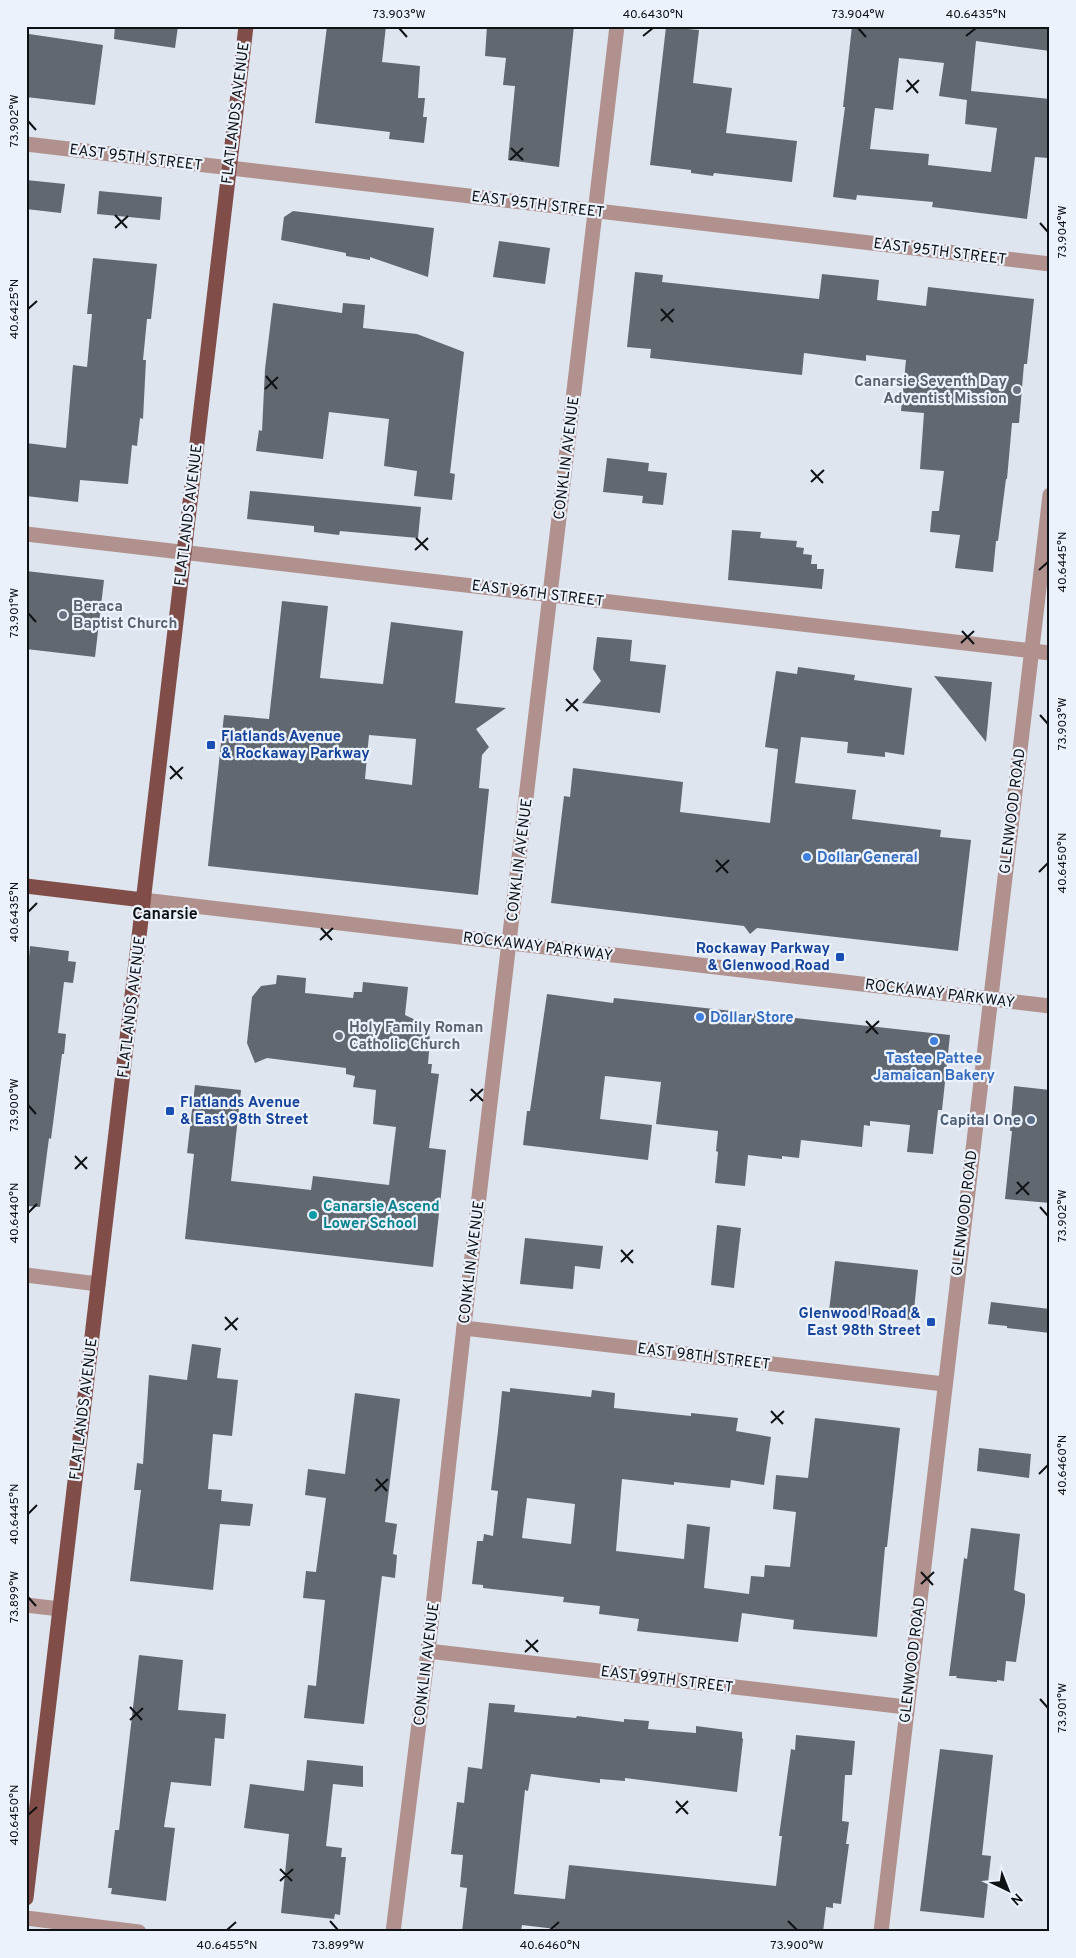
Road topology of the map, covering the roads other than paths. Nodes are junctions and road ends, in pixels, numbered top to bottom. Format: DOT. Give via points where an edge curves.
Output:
graph roads {
  1 [pos="246,26"];
  2 [pos="617,26"];
  3 [pos="26,144"];
  4 [pos="229,167"];
  5 [pos="595,210"];
  6 [pos="1050,264"];
  7 [pos="1050,494"];
  8 [pos="26,534"];
  9 [pos="184,552"];
  10 [pos="549,595"];
  11 [pos="1032,651"];
  12 [pos="1050,653"];
  13 [pos="26,886"];
  14 [pos="143,900"];
  15 [pos="509,943"];
  16 [pos="990,999"];
  17 [pos="1050,1006"];
  18 [pos="26,1275"];
  19 [pos="98,1284"];
  20 [pos="464,1328"];
  21 [pos="944,1384"];
  22 [pos="26,1605"];
  23 [pos="60,1609"];
  24 [pos="428,1651"];
  25 [pos="906,1707"];
  26 [pos="26,1898"];
  27 [pos="26,1918"];
  28 [pos="139,1932"];
  29 [pos="393,1932"];
  30 [pos="881,1932"];
  1 -- 4 [label="main road, FLATLANDS AVENUE"];
  2 -- 5 [label="street, CONKLIN AVENUE"];
  3 -- 4 [label="street, EAST 95TH STREET"];
  4 -- 5 [label="street, EAST 95TH STREET"];
  4 -- 9 [label="main road, FLATLANDS AVENUE"];
  5 -- 6 [label="street, EAST 95TH STREET"];
  5 -- 10 [label="street, CONKLIN AVENUE"];
  7 -- 11 [label="street, GLENWOOD ROAD"];
  8 -- 9 [label="street, EAST 96TH STREET"];
  9 -- 10 [label="street, EAST 96TH STREET"];
  9 -- 14 [label="main road, FLATLANDS AVENUE"];
  10 -- 11 [label="street, EAST 96TH STREET"];
  10 -- 15 [label="street, CONKLIN AVENUE"];
  11 -- 12 [label="street, EAST 96TH STREET"];
  11 -- 16 [label="street, GLENWOOD ROAD"];
  13 -- 14 [label="main road, ROCKAWAY PARKWAY"];
  14 -- 15 [label="street, ROCKAWAY PARKWAY"];
  14 -- 19 [label="main road, FLATLANDS AVENUE"];
  15 -- 16 [label="street, ROCKAWAY PARKWAY"];
  15 -- 20 [label="street, CONKLIN AVENUE"];
  16 -- 17 [label="street, ROCKAWAY PARKWAY"];
  16 -- 21 [label="street, GLENWOOD ROAD"];
  18 -- 19 [label="street"];
  19 -- 23 [label="main road, FLATLANDS AVENUE"];
  20 -- 21 [label="street, EAST 98TH STREET"];
  20 -- 24 [label="street, CONKLIN AVENUE"];
  21 -- 25 [label="street, GLENWOOD ROAD"];
  22 -- 23 [label="street"];
  23 -- 26 [label="main road, FLATLANDS AVENUE"];
  24 -- 25 [label="street, EAST 99TH STREET"];
  24 -- 29 [label="street, CONKLIN AVENUE"];
  25 -- 30 [label="street, GLENWOOD ROAD"];
  27 -- 28 [label="street"];
}
